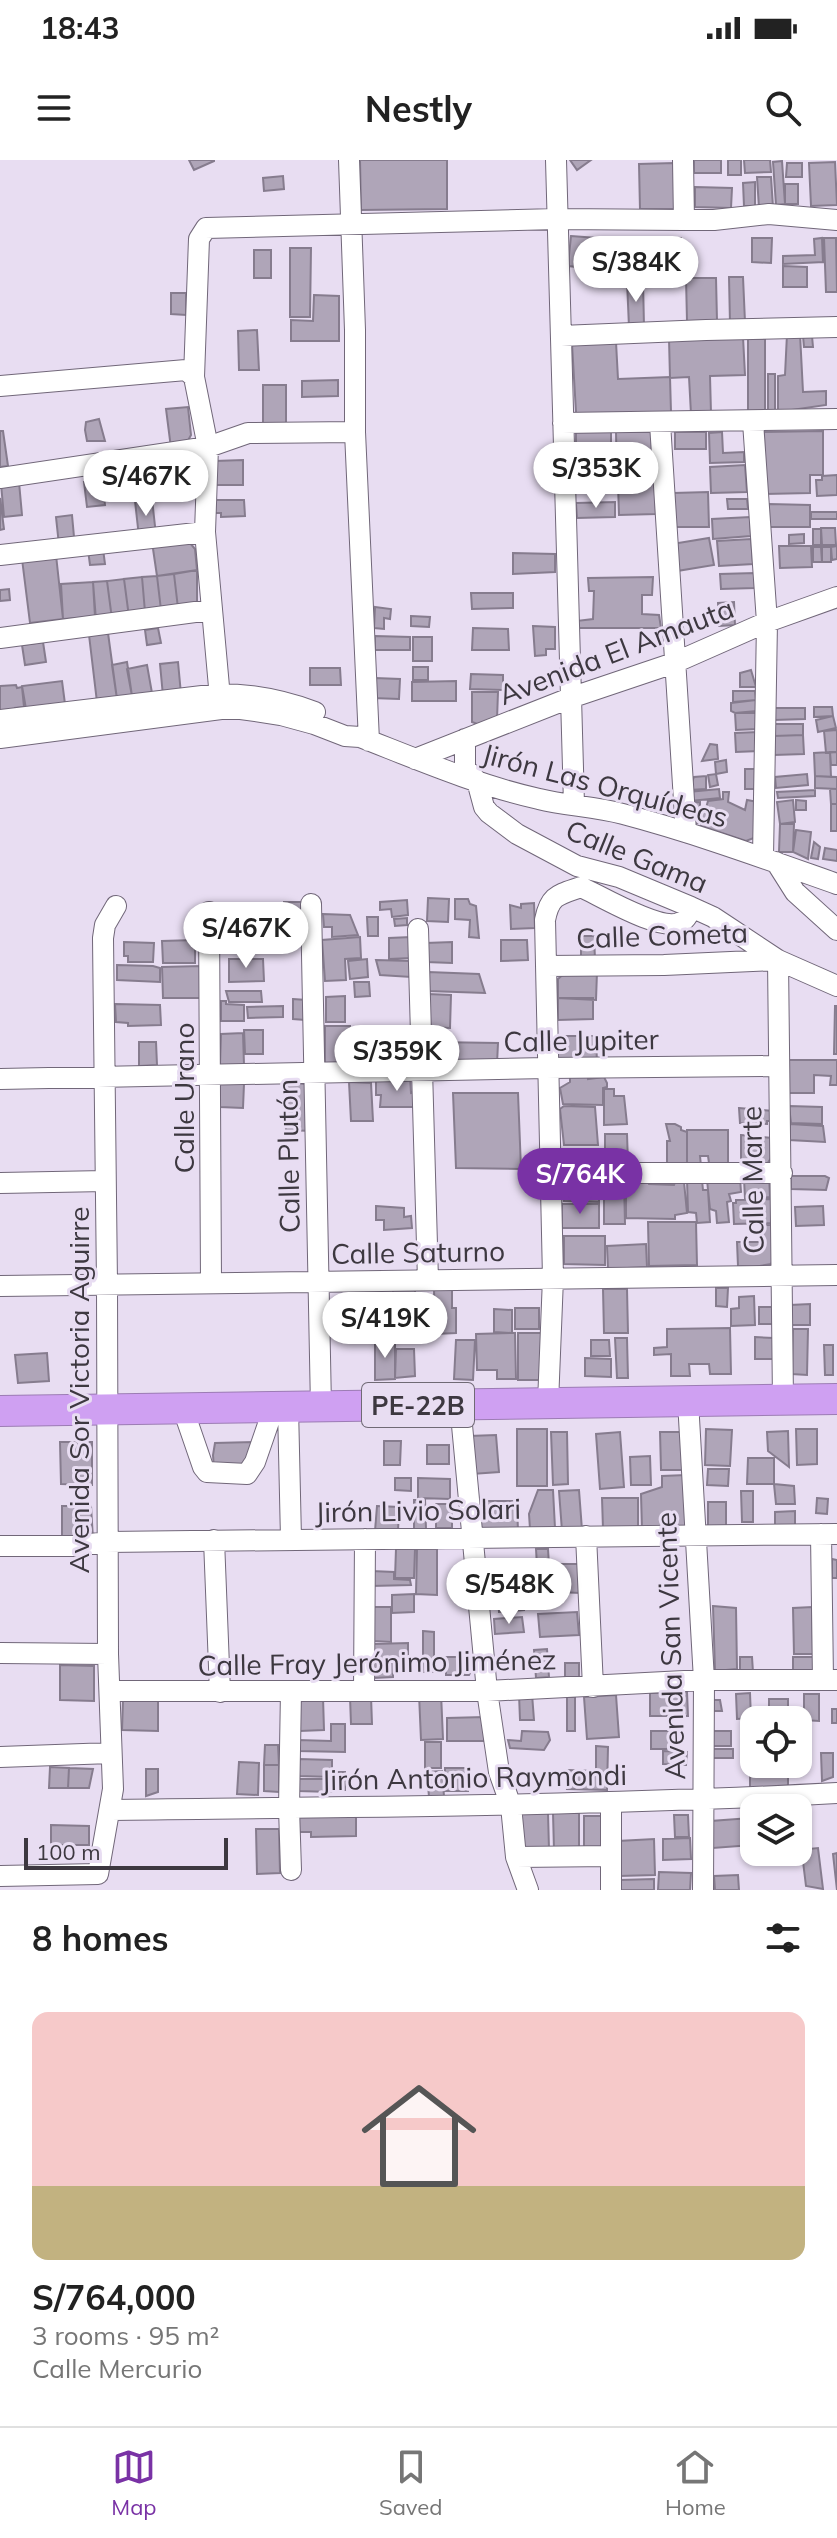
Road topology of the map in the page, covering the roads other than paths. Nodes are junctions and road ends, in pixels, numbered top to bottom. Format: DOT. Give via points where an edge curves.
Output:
graph roads {
  1 [pos="349,160"];
  2 [pos="556,160"];
  3 [pos="683,160"];
  4 [pos="557,219"];
  5 [pos="684,220"];
  6 [pos="837,220"];
  7 [pos="352,224"];
  8 [pos="837,327"];
  9 [pos="561,336"];
  10 [pos="194,377"];
  11 [pos="0,386"];
  12 [pos="837,419"];
  13 [pos="753,422"];
  14 [pos="563,423"];
  15 [pos="660,423"];
  16 [pos="355,432"];
  17 [pos="208,447"];
  18 [pos="0,478"];
  19 [pos="205,532"];
  20 [pos="0,555"];
  21 [pos="837,597"];
  22 [pos="210,610"];
  23 [pos="767,622"];
  24 [pos="0,638"];
  25 [pos="674,663"];
  26 [pos="570,698"];
  27 [pos="220,702"];
  28 [pos="1,732"];
  29 [pos="365,739"];
  30 [pos="465,739"];
  31 [pos="415,759"];
  32 [pos="477,781"];
  33 [pos="574,804"];
  34 [pos="686,832"];
  35 [pos="770,860"];
  36 [pos="837,884"];
  37 [pos="311,904"];
  38 [pos="116,906"];
  39 [pos="691,907"];
  40 [pos="209,912"];
  41 [pos="418,929"];
  42 [pos="837,930"];
  43 [pos="778,960"];
  44 [pos="546,966"];
  45 [pos="837,986"];
  46 [pos="778,1066"];
  47 [pos="547,1068"];
  48 [pos="423,1070"];
  49 [pos="314,1073"];
  50 [pos="211,1075"];
  51 [pos="104,1077"];
  52 [pos="0,1079"];
  53 [pos="551,1173"];
  54 [pos="782,1173"];
  55 [pos="105,1181"];
  56 [pos="0,1183"];
  57 [pos="837,1275"];
  58 [pos="782,1277"];
  59 [pos="553,1278"];
  60 [pos="428,1280"];
  61 [pos="318,1281"];
  62 [pos="211,1283"];
  63 [pos="107,1284"];
  64 [pos="0,1286"];
  65 [pos="837,1399"];
  66 [pos="783,1400"];
  67 [pos="688,1401"];
  68 [pos="548,1403"];
  69 [pos="460,1404"];
  70 [pos="281,1407"];
  71 [pos="321,1407"];
  72 [pos="183,1409"];
  73 [pos="106,1410"];
  74 [pos="0,1411"];
  75 [pos="696,1534"];
  76 [pos="829,1534"];
  77 [pos="586,1536"];
  78 [pos="471,1537"];
  79 [pos="291,1539"];
  80 [pos="365,1539"];
  81 [pos="214,1540"];
  82 [pos="107,1542"];
  83 [pos="0,1546"];
  84 [pos="0,1653"];
  85 [pos="108,1654"];
  86 [pos="704,1680"];
  87 [pos="830,1680"];
  88 [pos="593,1687"];
  89 [pos="110,1691"];
  90 [pos="291,1691"];
  91 [pos="364,1691"];
  92 [pos="487,1691"];
  93 [pos="220,1692"];
  94 [pos="111,1753"];
  95 [pos="0,1757"];
  96 [pos="837,1793"];
  97 [pos="702,1800"];
  98 [pos="611,1803"];
  99 [pos="511,1806"];
  100 [pos="289,1808"];
  101 [pos="111,1810"];
  102 [pos="611,1856"];
  103 [pos="516,1857"];
  104 [pos="291,1870"];
  105 [pos="0,1876"];
  106 [pos="528,1890"];
  107 [pos="611,1890"];
  108 [pos="703,1890"];
  1 -- 7 [label="street"];
  2 -- 4 [label="street"];
  3 -- 5 [label="street"];
  4 -- 5 [label="street"];
  4 -- 7 [label="street"];
  4 -- 9 [label="street"];
  5 -- 6 [label="street" via="769,214"];
  7 -- 10 [label="street" via="206,228 199,239"];
  7 -- 16 [label="street"];
  8 -- 9 [label="street"];
  9 -- 14 [label="street"];
  10 -- 11 [label="street" via="186,370"];
  10 -- 17 [label="street"];
  12 -- 13 [label="street"];
  13 -- 15 [label="street"];
  13 -- 23 [label="street"];
  14 -- 15 [label="street"];
  14 -- 26 [label="street"];
  15 -- 25 [label="street"];
  16 -- 17 [label="street" via="248,433"];
  16 -- 29 [label="street"];
  17 -- 18 [label="street"];
  17 -- 19 [label="street"];
  19 -- 20 [label="street"];
  19 -- 22 [label="street"];
  21 -- 23 [label="street, Avenida El Amauta"];
  22 -- 24 [label="street"];
  22 -- 27 [label="street"];
  23 -- 25 [label="street, Avenida El Amauta"];
  23 -- 35 [label="street"];
  25 -- 26 [label="street, Avenida El Amauta"];
  25 -- 34 [label="street"];
  26 -- 30 [label="street, Avenida El Amauta"];
  26 -- 33 [label="street"];
  27 -- 28 [label="street, Jirón Las Orquídeas"];
  27 -- 29 [label="street, Jirón Las Orquídeas"];
  29 -- 31 [label="street, Jirón Las Orquídeas"];
  30 -- 31 [label="street, Avenida El Amauta"];
  30 -- 32 [label="street, Calle Gama" via="465,768"];
  31 -- 32 [label="street, Jirón Las Orquídeas"];
  32 -- 33 [label="street, Jirón Las Orquídeas"];
  32 -- 39 [label="street, Calle Gama" via="484,807 517,834 577,866"];
  33 -- 34 [label="street, Jirón Las Orquídeas"];
  34 -- 35 [label="street, Jirón Las Orquídeas"];
  35 -- 36 [label="street, Jirón Las Orquídeas"];
  35 -- 42 [label="street" via="795,892"];
  37 -- 49 [label="street, Calle Plutón"];
  38 -- 51 [label="street, Avenida Sor Victoria Aguirre" via="103,938"];
  39 -- 43 [label="street, Calle Gama"];
  39 -- 44 [label="street" via="685,920 671,925 581,887 557,895 545,920"];
  40 -- 50 [label="street, Calle Urano"];
  41 -- 48 [label="street"];
  43 -- 44 [label="street, Calle Cometa"];
  43 -- 45 [label="street, Calle Gama"];
  43 -- 46 [label="street, Calle Marte"];
  44 -- 47 [label="street"];
  46 -- 47 [label="street, Calle Jupiter"];
  46 -- 54 [label="street, Calle Marte"];
  47 -- 48 [label="street, Calle Jupiter"];
  47 -- 53 [label="street"];
  48 -- 49 [label="street, Calle Jupiter"];
  48 -- 60 [label="street"];
  49 -- 50 [label="street, Calle Jupiter"];
  49 -- 61 [label="street, Calle Plutón"];
  50 -- 51 [label="street, Calle Jupiter"];
  50 -- 62 [label="street, Calle Urano"];
  51 -- 52 [label="street, Calle Jupiter"];
  51 -- 55 [label="street, Avenida Sor Victoria Aguirre"];
  53 -- 54 [label="street"];
  53 -- 59 [label="street"];
  54 -- 58 [label="street, Calle Marte"];
  55 -- 56 [label="street"];
  55 -- 63 [label="street, Avenida Sor Victoria Aguirre"];
  57 -- 58 [label="street, Calle Saturno"];
  58 -- 59 [label="street, Calle Saturno"];
  58 -- 66 [label="street, Calle Marte"];
  59 -- 60 [label="street, Calle Saturno"];
  59 -- 68 [label="street"];
  60 -- 61 [label="street, Calle Saturno"];
  61 -- 62 [label="street, Calle Saturno"];
  61 -- 71 [label="street, Calle Plutón"];
  62 -- 63 [label="street, Calle Saturno"];
  63 -- 64 [label="street, Calle Saturno"];
  63 -- 73 [label="street, Avenida Sor Victoria Aguirre"];
  65 -- 66 [label="highway, PE-22B"];
  66 -- 67 [label="highway, PE-22B"];
  67 -- 68 [label="highway, PE-22B"];
  67 -- 75 [label="street, Avenida San Vicente"];
  68 -- 69 [label="highway, PE-22B"];
  69 -- 71 [label="highway, PE-22B"];
  69 -- 78 [label="street"];
  70 -- 71 [label="highway, PE-22B"];
  70 -- 72 [label="highway, PE-22B"];
  70 -- 72 [label="street" via="247,1474 207,1472"];
  70 -- 79 [label="street"];
  72 -- 73 [label="highway, PE-22B"];
  73 -- 74 [label="highway, PE-22B"];
  73 -- 82 [label="street, Avenida Sor Victoria Aguirre"];
  75 -- 76 [label="street, Jirón Livio Solari"];
  75 -- 77 [label="street, Jirón Livio Solari"];
  75 -- 86 [label="street, Avenida San Vicente"];
  76 -- 87 [label="street"];
  77 -- 78 [label="street, Jirón Livio Solari"];
  77 -- 88 [label="street"];
  78 -- 80 [label="street, Jirón Livio Solari"];
  78 -- 92 [label="street"];
  79 -- 80 [label="street, Jirón Livio Solari"];
  79 -- 81 [label="street, Jirón Livio Solari"];
  80 -- 91 [label="street"];
  81 -- 82 [label="street, Jirón Livio Solari"];
  81 -- 93 [label="street"];
  82 -- 83 [label="street, Jirón Livio Solari"];
  82 -- 85 [label="street, Avenida Sor Victoria Aguirre"];
  84 -- 85 [label="street"];
  85 -- 89 [label="street, Avenida Sor Victoria Aguirre"];
  86 -- 87 [label="street, Calle Fray Jerónimo Jiménez"];
  86 -- 88 [label="street, Calle Fray Jerónimo Jiménez"];
  86 -- 97 [label="street, Avenida San Vicente"];
  88 -- 92 [label="street, Calle Fray Jerónimo Jiménez"];
  89 -- 93 [label="street, Calle Fray Jerónimo Jiménez"];
  89 -- 94 [label="street, Avenida Sor Victoria Aguirre"];
  90 -- 91 [label="street, Calle Fray Jerónimo Jiménez"];
  90 -- 93 [label="street, Calle Fray Jerónimo Jiménez"];
  90 -- 100 [label="street"];
  91 -- 92 [label="street, Calle Fray Jerónimo Jiménez"];
  92 -- 99 [label="street" via="499,1772"];
  94 -- 95 [label="street"];
  94 -- 101 [label="street, Avenida Sor Victoria Aguirre"];
  96 -- 97 [label="street, Jirón Antonio Raymondi"];
  97 -- 98 [label="street, Jirón Antonio Raymondi"];
  97 -- 108 [label="street, Avenida San Vicente"];
  98 -- 99 [label="street, Jirón Antonio Raymondi"];
  98 -- 102 [label="street"];
  99 -- 100 [label="street, Jirón Antonio Raymondi"];
  99 -- 103 [label="street"];
  100 -- 101 [label="street, Jirón Antonio Raymondi"];
  100 -- 104 [label="street"];
  101 -- 105 [label="street, Avenida Sor Victoria Aguirre" via="98,1874"];
  102 -- 103 [label="street"];
  102 -- 107 [label="street"];
  103 -- 106 [label="street"];
}
